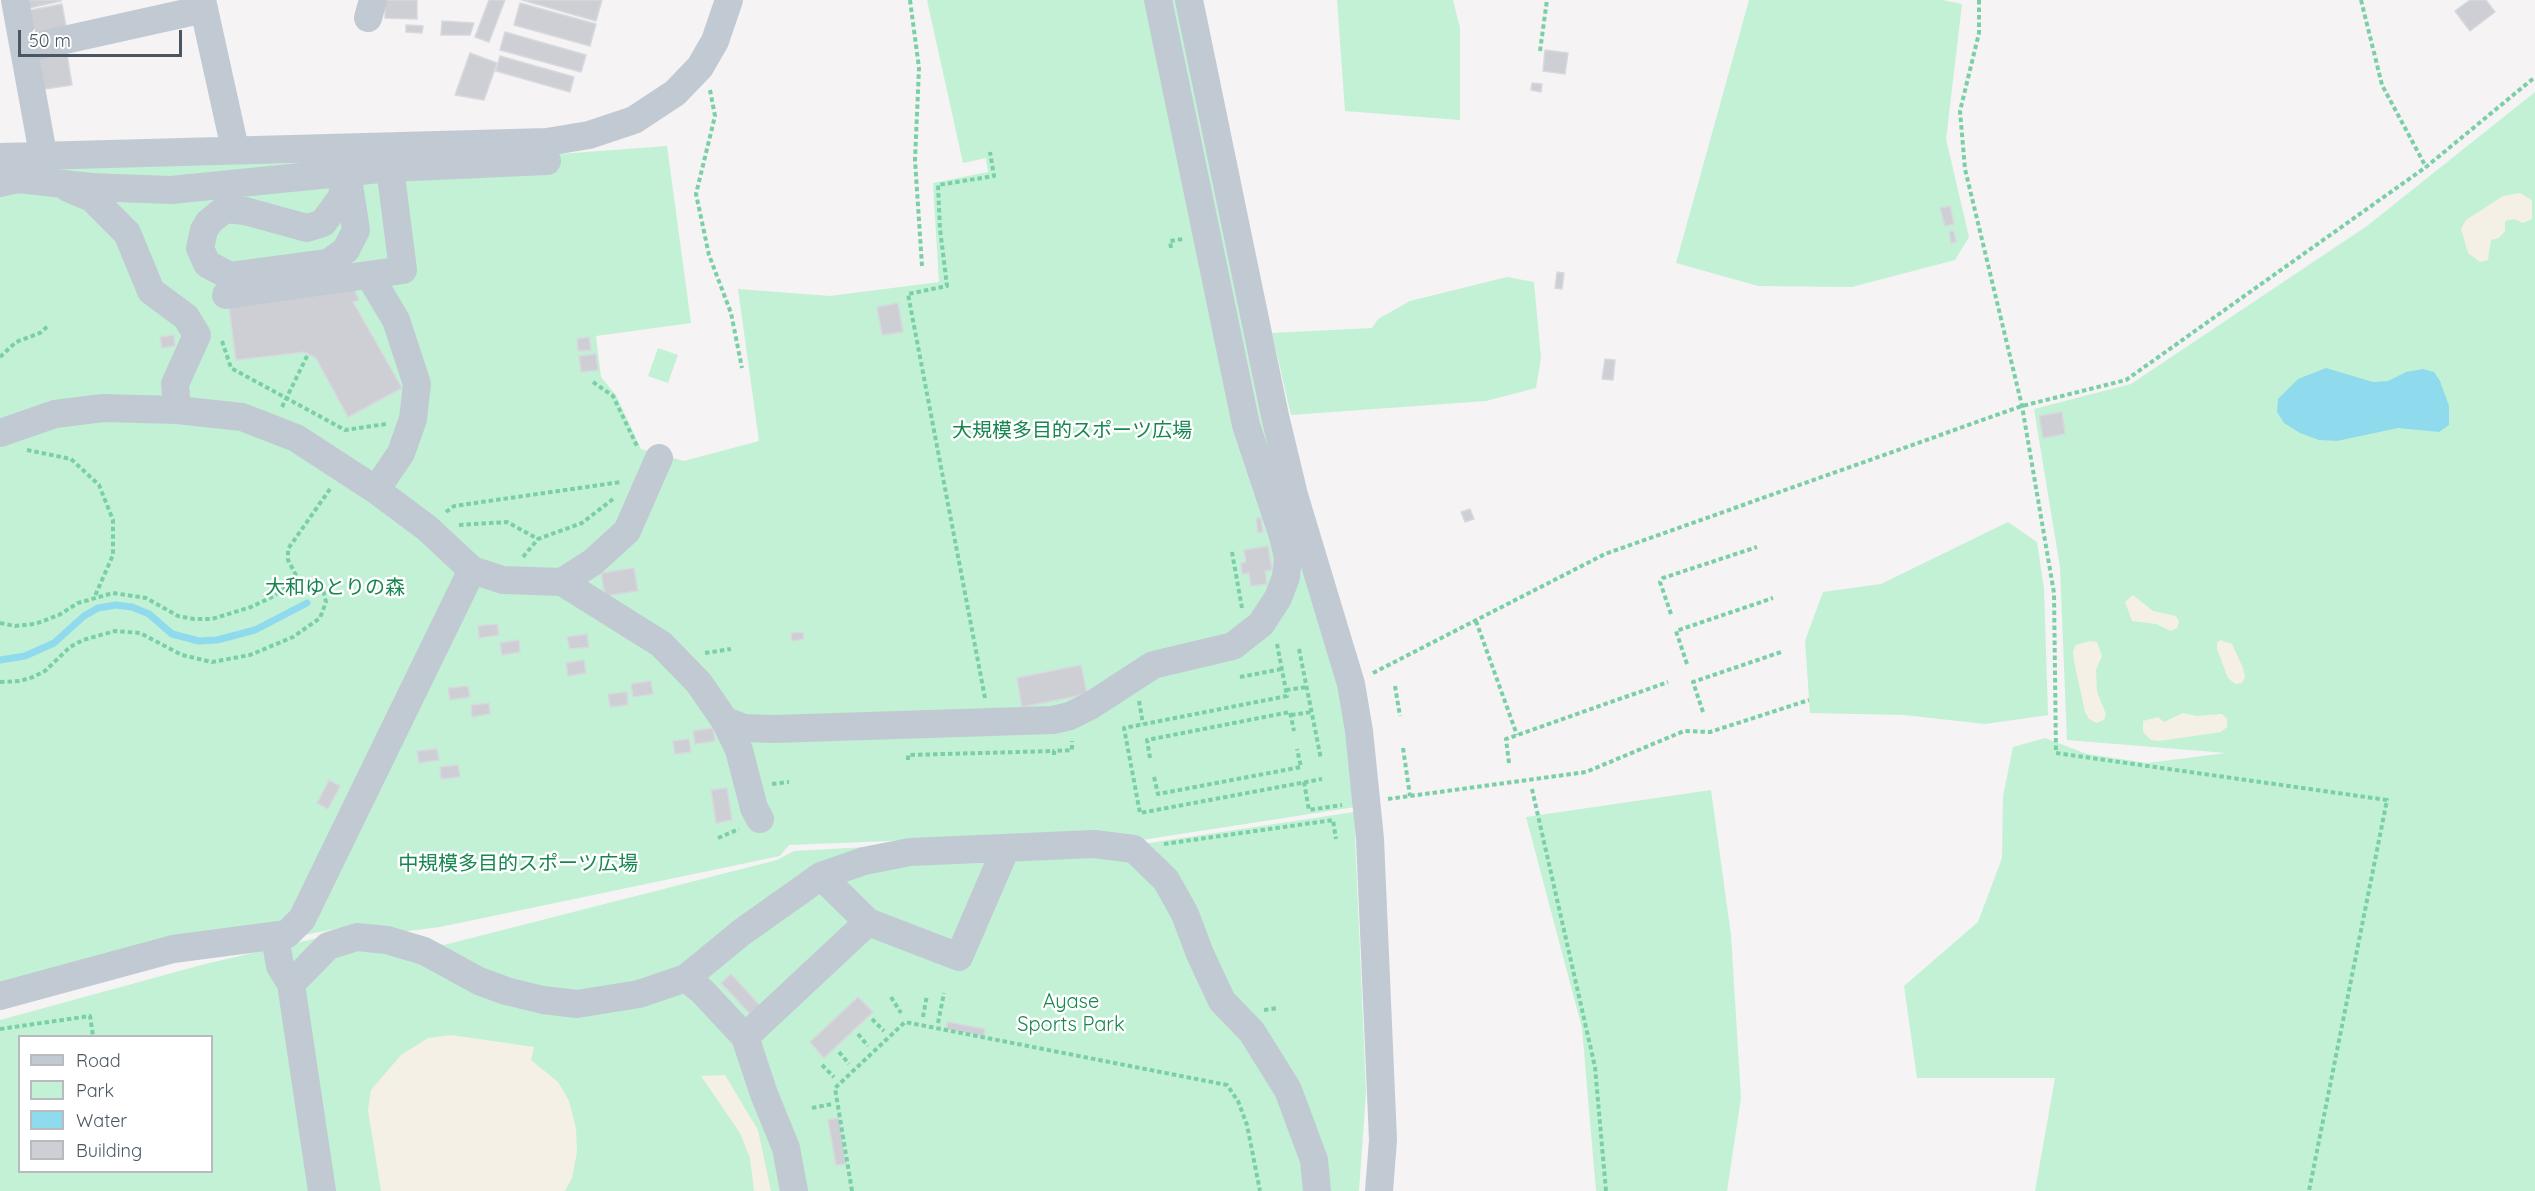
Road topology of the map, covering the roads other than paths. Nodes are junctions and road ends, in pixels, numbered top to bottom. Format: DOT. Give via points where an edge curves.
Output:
graph roads {
  1 [pos="15,0"];
  2 [pos="729,0"];
  3 [pos="1158,0"];
  4 [pos="1189,0"];
  5 [pos="203,5"];
  6 [pos="24,49"];
  7 [pos="235,149"];
  8 [pos="43,154"];
  9 [pos="0,157"];
  10 [pos="348,159"];
  11 [pos="547,161"];
  12 [pos="390,168"];
  13 [pos="0,183"];
  14 [pos="55,183"];
  15 [pos="369,275"];
  16 [pos="226,295"];
  17 [pos="177,410"];
  18 [pos="9,442"];
  19 [pos="659,458"];
  20 [pos="376,490"];
  21 [pos="472,570"];
  22 [pos="562,582"];
  23 [pos="725,721"];
  24 [pos="760,819"];
  25 [pos="1006,848"];
  26 [pos="821,876"];
  27 [pos="868,922"];
  28 [pos="275,937"];
  29 [pos="686,978"];
  30 [pos="291,984"];
  31 [pos="0,996"];
  32 [pos="745,1037"];
  33 [pos="322,1191"];
  34 [pos="794,1191"];
  35 [pos="1317,1191"];
  36 [pos="1378,1191"];
  1 -- 6 [label="street"];
  2 -- 10 [label="street" via="715,41 700,67 675,93 634,120 589,135 547,142"];
  3 -- 23 [label="street" via="1246,425 1288,558 1278,598 1256,609 1260,624 1233,646 1153,665 1070,716 1053,720 774,729 744,728"];
  4 -- 36 [label="street" via="1275,416 1294,495 1351,684 1359,730 1370,839 1383,1140"];
  5 -- 6 [label="street"];
  5 -- 7 [label="street"];
  6 -- 8 [label="street"];
  7 -- 8 [label="street"];
  7 -- 10 [label="street"];
  8 -- 9 [label="street"];
  10 -- 10 [label="street" via="356,230 346,250 328,263 230,276 207,264 200,248 204,230 225,209 245,210 307,228 323,223 342,197"];
  10 -- 12 [label="street"];
  10 -- 14 [label="street" via="171,190"];
  11 -- 12 [label="street"];
  12 -- 15 [label="street" via="403,270"];
  13 -- 14 [label="street" via="18,179"];
  14 -- 17 [label="street" via="92,198 127,233 151,291 186,317 197,335 175,384"];
  15 -- 16 [label="street"];
  15 -- 20 [label="street" via="396,320 417,384 413,419 400,453"];
  17 -- 18 [label="street" via="103,408 55,414"];
  17 -- 20 [label="street" via="242,417 272,427 296,438"];
  19 -- 22 [label="street" via="627,531 593,562"];
  20 -- 21 [label="street" via="427,528"];
  21 -- 22 [label="street" via="503,580"];
  21 -- 28 [label="street" via="302,919 287,934"];
  22 -- 23 [label="street" via="661,644 699,683"];
  23 -- 24 [label="street" via="739,750"];
  25 -- 26 [label="street" via="910,852 864,861"];
  25 -- 27 [label="street" via="959,957"];
  25 -- 35 [label="street" via="1094,844 1134,849 1166,880 1222,1001 1252,1032 1288,1090 1314,1160"];
  26 -- 27 [label="street"];
  26 -- 29 [label="street"];
  27 -- 32 [label="street"];
  28 -- 30 [label="street" via="280,966"];
  28 -- 31 [label="street" via="173,949"];
  29 -- 30 [label="street" via="639,994 577,1004 543,1000 479,981 424,951 387,940 357,938 328,946"];
  29 -- 32 [label="street"];
  30 -- 33 [label="street"];
  32 -- 34 [label="street" via="786,1148"];
}
